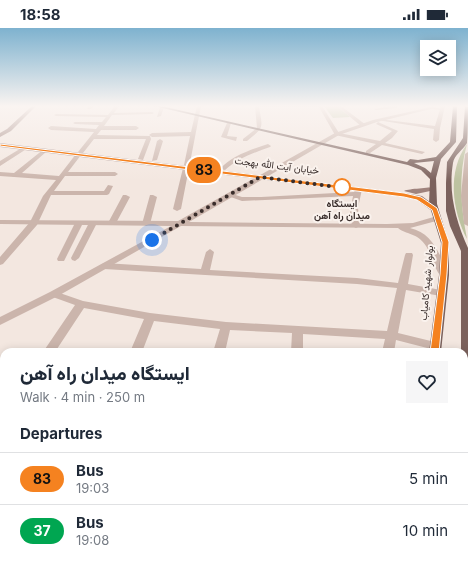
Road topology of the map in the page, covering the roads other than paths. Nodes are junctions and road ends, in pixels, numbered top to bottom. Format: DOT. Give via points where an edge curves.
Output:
graph roads {
  1 [pos="6,131"];
  2 [pos="97,131"];
  3 [pos="193,131"];
  4 [pos="226,131"];
  5 [pos="255,131"];
  6 [pos="272,131"];
  7 [pos="335,131"];
  8 [pos="346,131"];
  9 [pos="395,131"];
  10 [pos="437,131"];
  11 [pos="454,131"];
  12 [pos="193,134"];
  13 [pos="337,134"];
  14 [pos="92,137"];
  15 [pos="150,137"];
  16 [pos="467,139"];
  17 [pos="160,140"];
  18 [pos="234,140"];
  19 [pos="245,140"];
  20 [pos="436,140"];
  21 [pos="0,141"];
  22 [pos="322,143"];
  23 [pos="380,143"];
  24 [pos="19,144"];
  25 [pos="0,145"];
  26 [pos="268,146"];
  27 [pos="25,148"];
  28 [pos="44,151"];
  29 [pos="368,152"];
  30 [pos="422,152"];
  31 [pos="79,153"];
  32 [pos="468,154"];
  33 [pos="141,159"];
  34 [pos="438,159"];
  35 [pos="154,160"];
  36 [pos="411,163"];
  37 [pos="0,164"];
  38 [pos="186,166"];
  39 [pos="467,168"];
  40 [pos="223,169"];
  41 [pos="0,174"];
  42 [pos="115,174"];
  43 [pos="16,175"];
  44 [pos="62,176"];
  45 [pos="263,176"];
  46 [pos="433,178"];
  47 [pos="110,186"];
  48 [pos="433,189"];
  49 [pos="358,192"];
  50 [pos="49,194"];
  51 [pos="229,195"];
  52 [pos="126,197"];
  53 [pos="153,197"];
  54 [pos="177,209"];
  55 [pos="436,214"];
  56 [pos="468,221"];
  57 [pos="0,222"];
  58 [pos="34,223"];
  59 [pos="79,223"];
  60 [pos="93,223"];
  61 [pos="112,223"];
  62 [pos="146,224"];
  63 [pos="179,224"];
  64 [pos="356,226"];
  65 [pos="386,226"];
  66 [pos="467,249"];
  67 [pos="210,252"];
  68 [pos="409,255"];
  69 [pos="75,258"];
  70 [pos="61,259"];
  71 [pos="0,262"];
  72 [pos="104,266"];
  73 [pos="205,272"];
  74 [pos="444,274"];
  75 [pos="403,286"];
  76 [pos="441,293"];
  77 [pos="54,294"];
  78 [pos="81,304"];
  79 [pos="150,317"];
  80 [pos="0,321"];
  81 [pos="226,326"];
  82 [pos="298,331"];
  83 [pos="392,334"];
  84 [pos="52,348"];
  85 [pos="138,348"];
  86 [pos="220,348"];
  87 [pos="296,348"];
  88 [pos="389,348"];
  89 [pos="432,348"];
  90 [pos="435,348"];
  91 [pos="468,348"];
  92 [pos="468,513"];
  93 [pos="468,564"];
  1 -- 24 [label="main road" via="4,139"];
  2 -- 14 [label="street"];
  3 -- 12 [label="street"];
  4 -- 18 [label="street" via="224,137 235,138"];
  5 -- 19 [label="street"];
  6 -- 22 [label="main road"];
  7 -- 13 [label="street"];
  8 -- 13 [label="street"];
  9 -- 23 [label="street"];
  10 -- 20 [label="street"];
  11 -- 34 [label="main road, بولوار شهید کامیاب" via="453,142"];
  12 -- 15 [label="street"];
  12 -- 38 [label="street"];
  13 -- 22 [label="street"];
  13 -- 23 [label="street"];
  14 -- 15 [label="street"];
  14 -- 31 [label="street"];
  15 -- 33 [label="street"];
  16 -- 66 [label="main road" via="450,162 449,183 450,211 454,226"];
  17 -- 35 [label="street"];
  21 -- 24 [label="main road, خیابان آیت الله بهجت"];
  22 -- 29 [label="main road"];
  22 -- 36 [label="main road"];
  22 -- 45 [label="street"];
  23 -- 29 [label="street"];
  23 -- 30 [label="street"];
  24 -- 31 [label="main road, خیابان آیت الله بهجت"];
  25 -- 27 [label="main road, خیابان آیت الله بهجت"];
  26 -- 40 [label="street" via="254,150"];
  27 -- 28 [label="main road, خیابان آیت الله بهجت"];
  27 -- 37 [label="street"];
  28 -- 31 [label="main road, خیابان آیت الله بهجت"];
  28 -- 43 [label="street"];
  29 -- 36 [label="main road"];
  31 -- 33 [label="main road, خیابان آیت الله بهجت"];
  31 -- 38 [label="main road, خیابان آیت الله بهجت"];
  31 -- 44 [label="street"];
  32 -- 39 [label="street"];
  33 -- 35 [label="main road, خیابان آیت الله بهجت"];
  34 -- 36 [label="main road"];
  34 -- 46 [label="main road, بولوار شهید کامیاب"];
  35 -- 38 [label="main road, خیابان آیت الله بهجت"];
  36 -- 46 [label="main road"];
  38 -- 40 [label="main road, خیابان آیت الله بهجت"];
  38 -- 45 [label="main road, خیابان آیت الله بهجت"];
  38 -- 54 [label="street"];
  39 -- 56 [label="street" via="465,196"];
  40 -- 45 [label="main road, خیابان آیت الله بهجت"];
  41 -- 43 [label="street"];
  42 -- 44 [label="street"];
  43 -- 44 [label="street"];
  44 -- 50 [label="street"];
  45 -- 48 [label="main road, خیابان آیت الله بهجت" via="416,192"];
  45 -- 49 [label="main road, خیابان آیت الله بهجت"];
  45 -- 51 [label="street"];
  46 -- 48 [label="main road, بولوار شهید کامیاب"];
  47 -- 50 [label="street" via="107,193"];
  48 -- 55 [label="main road, بولوار شهید کامیاب"];
  49 -- 51 [label="street" via="261,199 242,199"];
  49 -- 55 [label="main road, خیابان آیت الله بهجت" via="419,198"];
  49 -- 64 [label="street" via="353,220"];
  50 -- 58 [label="street"];
  51 -- 63 [label="street"];
  52 -- 61 [label="street"];
  53 -- 62 [label="street"];
  55 -- 65 [label="street" via="413,225"];
  55 -- 74 [label="main road, بولوار شهید کامیاب" via="446,242"];
  57 -- 58 [label="street"];
  58 -- 59 [label="street"];
  58 -- 71 [label="street"];
  59 -- 60 [label="street"];
  59 -- 70 [label="street"];
  60 -- 61 [label="street"];
  60 -- 69 [label="street"];
  61 -- 62 [label="street"];
  62 -- 63 [label="street"];
  63 -- 64 [label="street"];
  63 -- 72 [label="street"];
  64 -- 65 [label="street"];
  65 -- 74 [label="street" via="410,230 427,238"];
  66 -- 91 [label="main road"];
  67 -- 73 [label="street"];
  68 -- 75 [label="street"];
  72 -- 73 [label="street"];
  72 -- 77 [label="street"];
  73 -- 75 [label="street"];
  74 -- 76 [label="main road, بولوار شهید کامیاب"];
  75 -- 76 [label="street"];
  75 -- 83 [label="street"];
  76 -- 90 [label="main road, بولوار شهید کامیاب"];
  77 -- 78 [label="street"];
  77 -- 80 [label="street"];
  78 -- 79 [label="street"];
  78 -- 84 [label="street"];
  79 -- 81 [label="street"];
  79 -- 85 [label="street"];
  81 -- 82 [label="street"];
  81 -- 86 [label="street"];
  82 -- 83 [label="street"];
  82 -- 87 [label="street"];
  83 -- 88 [label="street"];
  83 -- 89 [label="street"];
  92 -- 93 [label="main road"];
}
